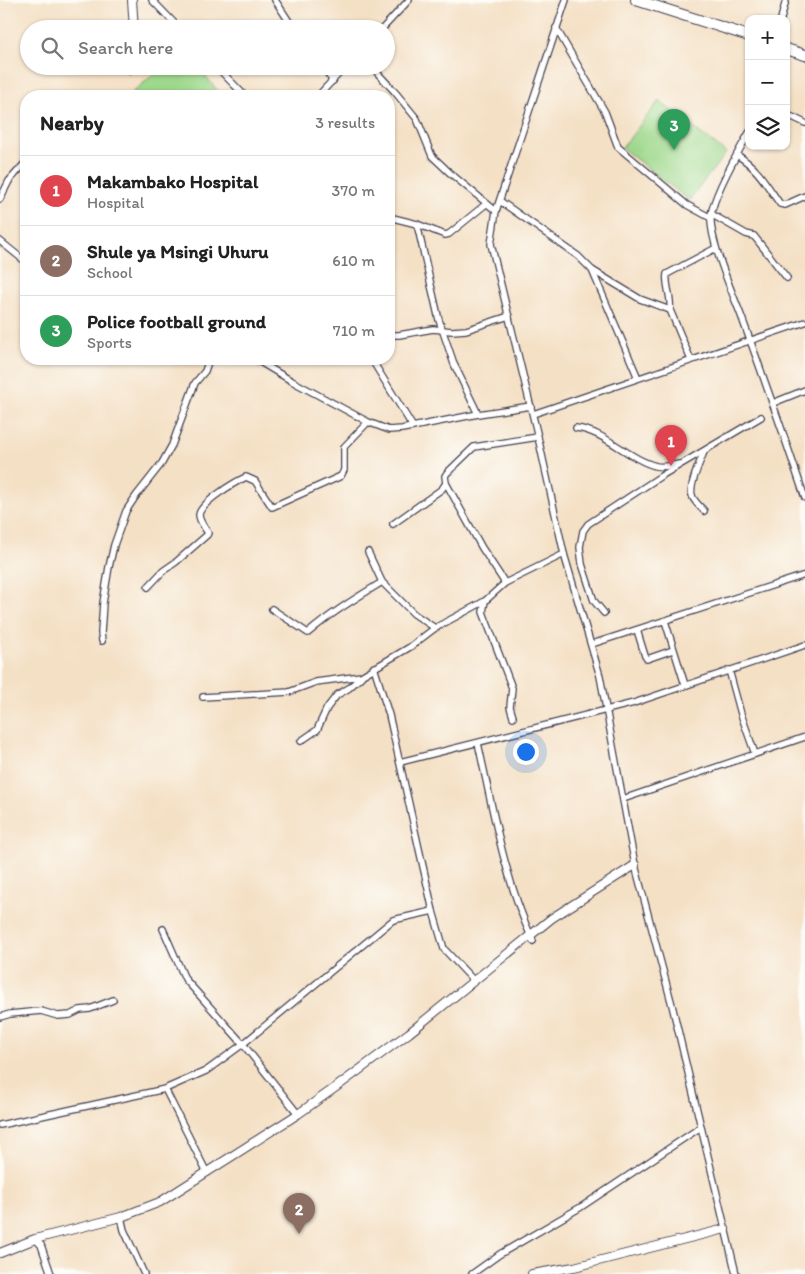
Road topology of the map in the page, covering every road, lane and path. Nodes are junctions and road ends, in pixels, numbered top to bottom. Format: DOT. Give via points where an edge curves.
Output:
graph roads {
  1 [pos="132,0"];
  2 [pos="152,0"];
  3 [pos="275,0"];
  4 [pos="409,0"];
  5 [pos="566,0"];
  6 [pos="786,0"];
  7 [pos="640,1"];
  8 [pos="782,15"];
  9 [pos="133,20"];
  10 [pos="171,20"];
  11 [pos="288,20"];
  12 [pos="390,20"];
  13 [pos="556,28"];
  14 [pos="745,35"];
  15 [pos="790,50"];
  16 [pos="805,55"];
  17 [pos="225,75"];
  18 [pos="328,75"];
  19 [pos="338,75"];
  20 [pos="379,75"];
  21 [pos="332,81"];
  22 [pos="239,90"];
  23 [pos="324,90"];
  24 [pos="393,90"];
  25 [pos="395,92"];
  26 [pos="790,116"];
  27 [pos="805,123"];
  28 [pos="745,140"];
  29 [pos="737,154"];
  30 [pos="20,169"];
  31 [pos="805,196"];
  32 [pos="0,199"];
  33 [pos="500,201"];
  34 [pos="486,204"];
  35 [pos="496,211"];
  36 [pos="711,216"];
  37 [pos="395,218"];
  38 [pos="417,224"];
  39 [pos="0,241"];
  40 [pos="716,248"];
  41 [pos="20,257"];
  42 [pos="592,270"];
  43 [pos="787,278"];
  44 [pos="670,310"];
  45 [pos="508,316"];
  46 [pos="805,322"];
  47 [pos="443,329"];
  48 [pos="395,335"];
  49 [pos="750,339"];
  50 [pos="691,360"];
  51 [pos="206,365"];
  52 [pos="265,365"];
  53 [pos="375,365"];
  54 [pos="638,378"];
  55 [pos="805,390"];
  56 [pos="772,403"];
  57 [pos="531,406"];
  58 [pos="478,414"];
  59 [pos="532,414"];
  60 [pos="761,417"];
  61 [pos="368,422"];
  62 [pos="413,427"];
  63 [pos="576,428"];
  64 [pos="538,436"];
  65 [pos="706,450"];
  66 [pos="684,464"];
  67 [pos="446,483"];
  68 [pos="805,498"];
  69 [pos="704,511"];
  70 [pos="393,524"];
  71 [pos="368,552"];
  72 [pos="564,554"];
  73 [pos="805,575"];
  74 [pos="382,582"];
  75 [pos="505,583"];
  76 [pos="148,586"];
  77 [pos="485,601"];
  78 [pos="272,609"];
  79 [pos="604,613"];
  80 [pos="665,620"];
  81 [pos="435,628"];
  82 [pos="637,630"];
  83 [pos="102,641"];
  84 [pos="592,644"];
  85 [pos="805,645"];
  86 [pos="673,650"];
  87 [pos="374,667"];
  88 [pos="729,670"];
  89 [pos="361,676"];
  90 [pos="685,685"];
  91 [pos="203,697"];
  92 [pos="607,710"];
  93 [pos="513,717"];
  94 [pos="805,736"];
  95 [pos="301,741"];
  96 [pos="478,743"];
  97 [pos="755,754"];
  98 [pos="400,762"];
  99 [pos="623,799"];
  100 [pos="635,865"];
  101 [pos="433,911"];
  102 [pos="163,928"];
  103 [pos="532,938"];
  104 [pos="474,981"];
  105 [pos="113,1000"];
  106 [pos="0,1017"];
  107 [pos="243,1044"];
  108 [pos="165,1089"];
  109 [pos="298,1114"];
  110 [pos="0,1125"];
  111 [pos="701,1127"];
  112 [pos="207,1173"];
  113 [pos="121,1216"];
  114 [pos="725,1229"];
  115 [pos="35,1239"];
  116 [pos="0,1253"];
  117 [pos="52,1274"];
  118 [pos="144,1274"];
  119 [pos="472,1274"];
  120 [pos="532,1274"];
  121 [pos="736,1274"];
  1 -- 9 [label="street"];
  2 -- 10 [label="street"];
  3 -- 11 [label="street"];
  4 -- 12 [label="street"];
  5 -- 13 [label="street"];
  6 -- 8 [label="street"];
  7 -- 14 [label="highway"];
  13 -- 33 [label="street"];
  13 -- 36 [label="street" via="605,112 618,147 687,205"];
  15 -- 16 [label="highway"];
  17 -- 22 [label="street"];
  18 -- 21 [label="street"];
  19 -- 21 [label="street"];
  20 -- 24 [label="street"];
  21 -- 23 [label="street"];
  25 -- 34 [label="street" via="417,120 432,156"];
  26 -- 27 [label="street"];
  28 -- 29 [label="street"];
  29 -- 31 [label="street" via="761,175 780,204"];
  29 -- 36 [label="street"];
  30 -- 32 [label="street"];
  33 -- 35 [label="street"];
  33 -- 42 [label="street" via="578,256"];
  34 -- 35 [label="street"];
  34 -- 38 [label="street" via="449,234"];
  35 -- 45 [label="street" via="491,244"];
  36 -- 40 [label="street"];
  36 -- 43 [label="street" via="754,236"];
  37 -- 38 [label="street"];
  38 -- 47 [label="street"];
  39 -- 41 [label="street"];
  40 -- 44 [label="street" via="667,274"];
  40 -- 49 [label="street"];
  42 -- 44 [label="street" via="640,300"];
  42 -- 54 [label="street"];
  44 -- 50 [label="street"];
  45 -- 47 [label="street" via="466,330"];
  45 -- 57 [label="street"];
  46 -- 49 [label="street"];
  47 -- 48 [label="street"];
  47 -- 58 [label="street" via="454,364"];
  49 -- 50 [label="street"];
  49 -- 56 [label="street"];
  50 -- 54 [label="street"];
  51 -- 83 [label="street" via="195,383 162,463 126,511 109,567 103,603"];
  52 -- 61 [label="street"];
  53 -- 62 [label="street"];
  54 -- 59 [label="street"];
  55 -- 56 [label="street"];
  56 -- 68 [label="street"];
  57 -- 58 [label="street"];
  57 -- 59 [label="street"];
  58 -- 62 [label="street"];
  59 -- 64 [label="street"];
  60 -- 65 [label="street"];
  61 -- 62 [label="street" via="389,430"];
  61 -- 76 [label="street" via="344,446 344,470 340,476 272,507 256,481 246,477 213,498 199,513 208,535"];
  63 -- 66 [label="street" via="658,467"];
  64 -- 67 [label="street" via="474,447 447,473"];
  64 -- 72 [label="street"];
  65 -- 66 [label="street"];
  65 -- 69 [label="street" via="691,488 692,496"];
  66 -- 79 [label="street" via="621,502 588,524 583,531 580,547 582,564 594,601"];
  67 -- 70 [label="street"];
  67 -- 75 [label="street"];
  71 -- 74 [label="street"];
  72 -- 75 [label="street"];
  72 -- 84 [label="street"];
  73 -- 80 [label="street"];
  74 -- 78 [label="street" via="347,602 308,633"];
  74 -- 81 [label="street" via="414,614"];
  75 -- 77 [label="street"];
  77 -- 81 [label="street"];
  77 -- 93 [label="street" via="483,612 512,688 510,707"];
  80 -- 82 [label="street"];
  80 -- 86 [label="street"];
  81 -- 87 [label="street" via="410,647"];
  82 -- 84 [label="street"];
  82 -- 86 [label="street" via="647,659"];
  84 -- 92 [label="street"];
  85 -- 88 [label="street"];
  86 -- 90 [label="street"];
  87 -- 89 [label="street"];
  87 -- 98 [label="street"];
  88 -- 90 [label="street"];
  88 -- 97 [label="street" via="740,714"];
  89 -- 91 [label="street" via="316,682 289,692"];
  89 -- 95 [label="street" via="337,695 317,730"];
  90 -- 92 [label="street"];
  92 -- 96 [label="street"];
  92 -- 99 [label="street"];
  94 -- 97 [label="street"];
  96 -- 98 [label="street"];
  96 -- 103 [label="street" via="507,871 521,916"];
  97 -- 99 [label="street"];
  98 -- 101 [label="street"];
  99 -- 100 [label="street"];
  100 -- 103 [label="street" via="552,918"];
  100 -- 111 [label="street"];
  101 -- 104 [label="street" via="444,949"];
  101 -- 107 [label="street" via="393,920"];
  102 -- 107 [label="street" via="185,979"];
  103 -- 104 [label="street"];
  104 -- 109 [label="street"];
  105 -- 106 [label="street" via="58,1016 41,1011"];
  107 -- 108 [label="street" via="206,1071"];
  107 -- 109 [label="street"];
  108 -- 110 [label="street"];
  108 -- 112 [label="street"];
  109 -- 112 [label="street"];
  111 -- 114 [label="street"];
  111 -- 119 [label="street"];
  112 -- 113 [label="street" via="160,1202"];
  113 -- 115 [label="street"];
  113 -- 118 [label="street"];
  114 -- 120 [label="street" via="574,1267"];
  114 -- 121 [label="street"];
  115 -- 116 [label="street"];
  115 -- 117 [label="street"];
}
